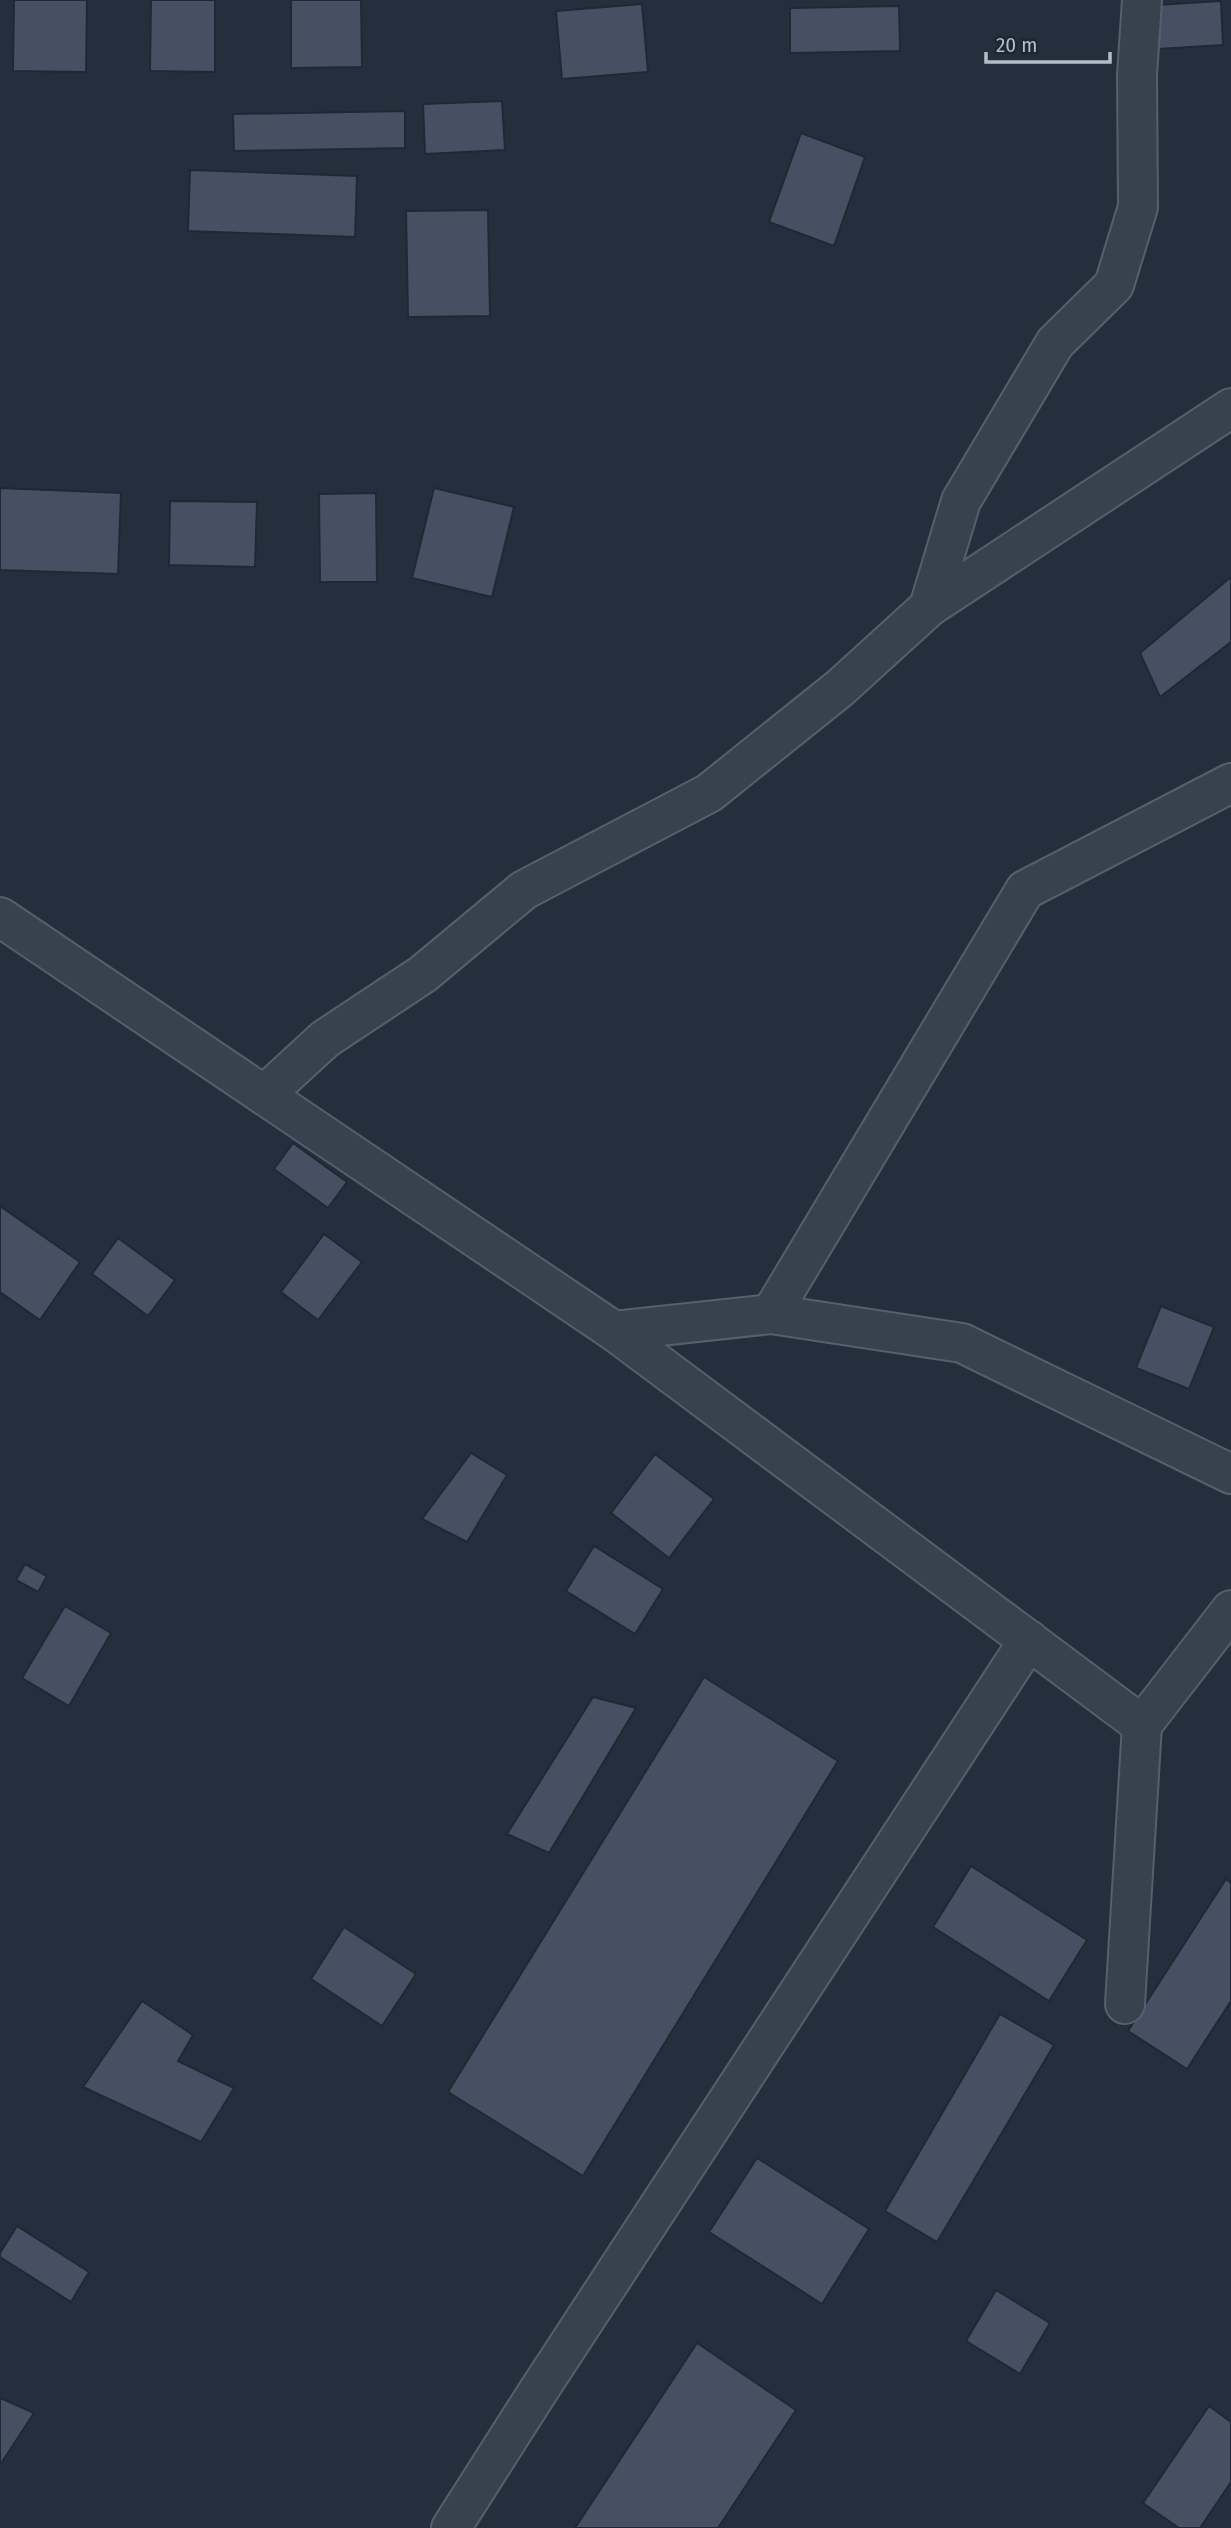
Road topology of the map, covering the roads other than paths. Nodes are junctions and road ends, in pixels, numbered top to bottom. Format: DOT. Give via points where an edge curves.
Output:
graph roads {
  1 [pos="1142,0"];
  2 [pos="1231,408"];
  3 [pos="929,607"];
  4 [pos="1231,783"];
  5 [pos="0,917"];
  6 [pos="264,1095"];
  7 [pos="771,1314"];
  8 [pos="614,1331"];
  9 [pos="1231,1474"];
  10 [pos="1231,1610"];
  11 [pos="1029,1640"];
  12 [pos="1142,1725"];
  13 [pos="1125,2004"];
  14 [pos="451,2528"];
  1 -- 3 [label="street" via="1137,75 1138,208 1114,285 1055,343 961,501"];
  2 -- 3 [label="street"];
  3 -- 6 [label="street" via="840,688 709,793 524,890 423,974 325,1038"];
  4 -- 7 [label="street" via="1025,891"];
  5 -- 6 [label="street"];
  6 -- 8 [label="street"];
  7 -- 8 [label="street"];
  7 -- 9 [label="street" via="962,1343"];
  8 -- 11 [label="street"];
  10 -- 12 [label="street"];
  11 -- 12 [label="street"];
  11 -- 14 [label="street"];
  12 -- 13 [label="street"];
}
